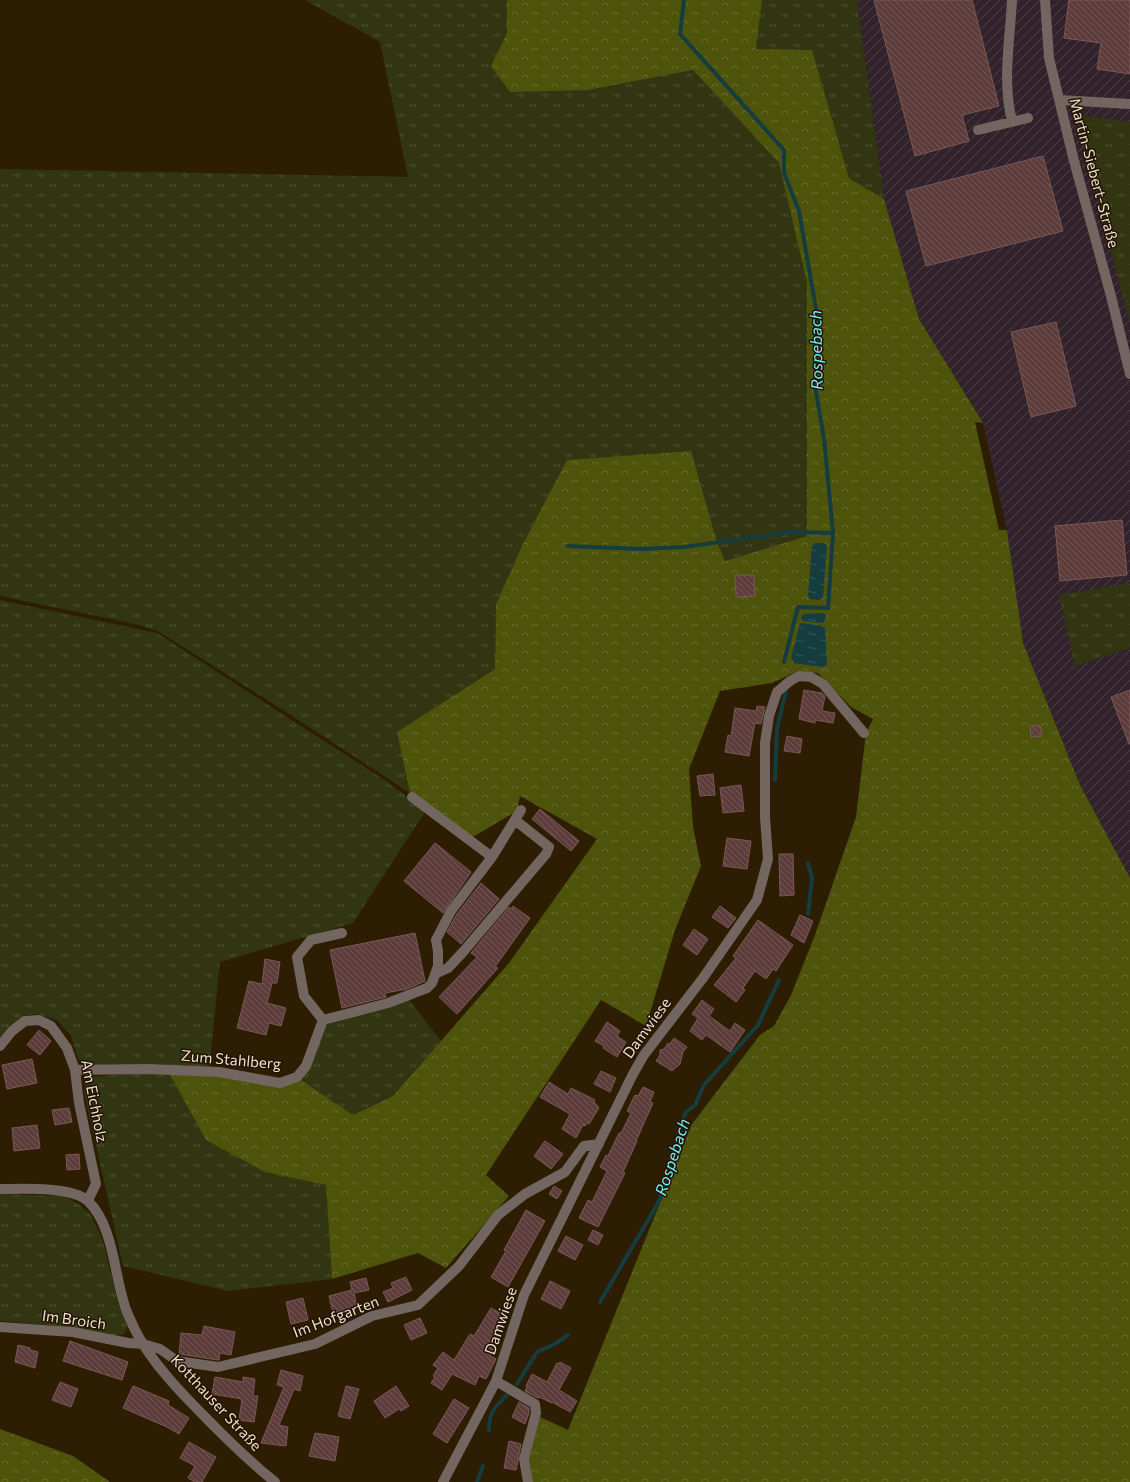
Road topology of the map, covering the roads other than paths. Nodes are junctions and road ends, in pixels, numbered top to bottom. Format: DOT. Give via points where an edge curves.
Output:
graph roads {
  1 [pos="1012,0"];
  2 [pos="1045,0"];
  3 [pos="1059,100"];
  4 [pos="1130,104"];
  5 [pos="1028,118"];
  6 [pos="1012,121"];
  7 [pos="978,130"];
  8 [pos="1130,374"];
  9 [pos="864,733"];
  10 [pos="412,797"];
  11 [pos="521,810"];
  12 [pos="515,820"];
  13 [pos="492,857"];
  14 [pos="342,933"];
  15 [pos="435,974"];
  16 [pos="323,1020"];
  17 [pos="0,1046"];
  18 [pos="75,1070"];
  19 [pos="599,1144"];
  20 [pos="0,1188"];
  21 [pos="88,1200"];
  22 [pos="0,1327"];
  23 [pos="143,1344"];
  24 [pos="496,1381"];
  25 [pos="275,1482"];
  26 [pos="443,1482"];
  27 [pos="528,1482"];
  1 -- 6 [label="street" via="1007,80 1008,105"];
  2 -- 3 [label="street, Martin-Siebert-Straße" via="1050,58"];
  3 -- 4 [label="street"];
  3 -- 8 [label="street, Martin-Siebert-Straße"];
  5 -- 6 [label="street"];
  6 -- 7 [label="street"];
  9 -- 19 [label="street, Damwiese" via="823,684 811,677 799,676 777,692 769,716 765,743 764,817 768,859 757,900 703,978 644,1055"];
  10 -- 13 [label="street"];
  11 -- 12 [label="street"];
  12 -- 13 [label="street"];
  12 -- 15 [label="street" via="549,847 546,854 463,952 448,968"];
  13 -- 15 [label="street" via="451,911 436,940 438,966"];
  14 -- 16 [label="street" via="311,940 297,957 304,996"];
  15 -- 16 [label="street" via="427,988 388,1003"];
  16 -- 18 [label="street, Zum Stahlberg" via="306,1066 297,1077 280,1083 218,1072 148,1069"];
  17 -- 18 [label="street, Am Eichholz" via="12,1031 25,1021 39,1020 52,1026 59,1034"];
  18 -- 21 [label="street, Am Eichholz" via="78,1103 96,1184"];
  19 -- 23 [label="street, Im Hofgarten" via="584,1146 565,1172 525,1194 498,1214 459,1266 418,1305 372,1316 315,1344 218,1367 177,1361 160,1349"];
  19 -- 24 [label="street, Damwiese" via="524,1295"];
  20 -- 21 [label="street, Kotthauser Straße" via="60,1190"];
  21 -- 23 [label="street, Kotthauser Straße" via="100,1215 124,1304"];
  22 -- 23 [label="street, Im Broich" via="73,1332"];
  23 -- 25 [label="street, Kotthauser Straße" via="168,1378 198,1410"];
  24 -- 26 [label="street, Damwiese"];
  24 -- 27 [label="street" via="535,1404 536,1413 524,1459"];
}
